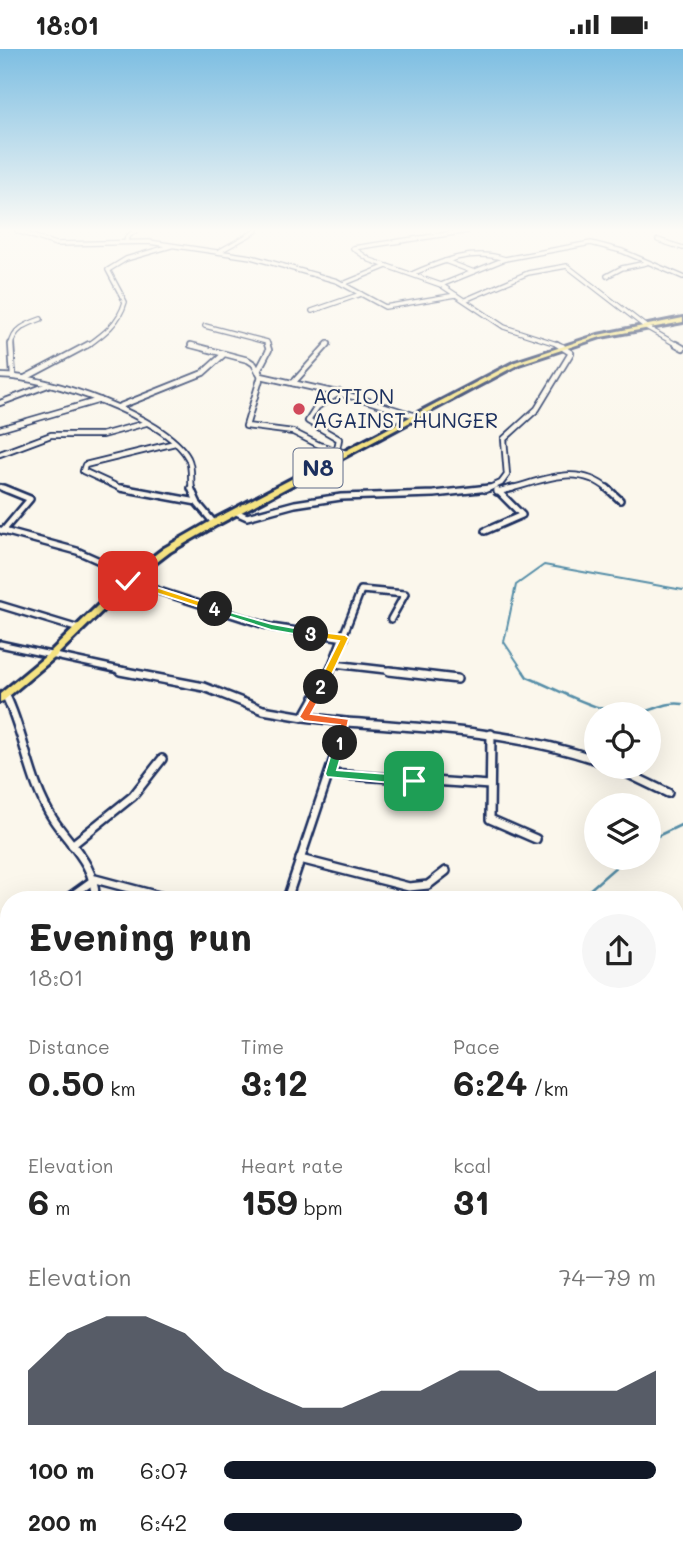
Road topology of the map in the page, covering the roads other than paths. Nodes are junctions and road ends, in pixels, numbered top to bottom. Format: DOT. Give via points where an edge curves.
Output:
graph roads {
  1 [pos="125,302"];
  2 [pos="339,302"];
  3 [pos="377,302"];
  4 [pos="419,302"];
  5 [pos="467,302"];
  6 [pos="614,302"];
  7 [pos="313,311"];
  8 [pos="41,319"];
  9 [pos="683,320"];
  10 [pos="205,326"];
  11 [pos="646,327"];
  12 [pos="9,342"];
  13 [pos="0,343"];
  14 [pos="328,344"];
  15 [pos="191,345"];
  16 [pos="564,346"];
  17 [pos="683,348"];
  18 [pos="223,355"];
  19 [pos="259,374"];
  20 [pos="0,376"];
  21 [pos="13,376"];
  22 [pos="26,378"];
  23 [pos="293,383"];
  24 [pos="48,385"];
  25 [pos="340,391"];
  26 [pos="101,399"];
  27 [pos="0,403"];
  28 [pos="118,407"];
  29 [pos="416,416"];
  30 [pos="146,423"];
  31 [pos="0,429"];
  32 [pos="174,443"];
  33 [pos="337,449"];
  34 [pos="346,453"];
  35 [pos="0,454"];
  36 [pos="0,487"];
  37 [pos="496,489"];
  38 [pos="620,500"];
  39 [pos="197,502"];
  40 [pos="236,512"];
  41 [pos="214,523"];
  42 [pos="1,530"];
  43 [pos="485,531"];
  44 [pos="130,578"];
  45 [pos="0,605"];
  46 [pos="391,619"];
  47 [pos="79,629"];
  48 [pos="345,638"];
  49 [pos="0,644"];
  50 [pos="50,657"];
  51 [pos="334,664"];
  52 [pos="457,679"];
  53 [pos="3,698"];
  54 [pos="304,717"];
  55 [pos="346,722"];
  56 [pos="491,734"];
  57 [pos="584,756"];
  58 [pos="162,759"];
  59 [pos="331,774"];
  60 [pos="639,779"];
  61 [pos="490,785"];
  62 [pos="668,793"];
  63 [pos="536,839"];
  64 [pos="72,845"];
  65 [pos="300,859"];
  66 [pos="446,871"];
  67 [pos="95,879"];
  68 [pos="78,891"];
  69 [pos="95,891"];
  70 [pos="140,891"];
  71 [pos="290,891"];
  1 -- 22 [label="street" via="120,319 74,355"];
  2 -- 7 [label="street"];
  3 -- 4 [label="street" via="388,307"];
  5 -- 16 [label="street" via="504,327"];
  6 -- 11 [label="street"];
  8 -- 12 [label="street" via="18,329"];
  9 -- 11 [label="highway, N8"];
  10 -- 19 [label="street" via="267,342 269,350"];
  11 -- 16 [label="highway, N8"];
  11 -- 17 [label="street"];
  12 -- 13 [label="street"];
  12 -- 21 [label="street"];
  14 -- 23 [label="street"];
  15 -- 18 [label="street"];
  16 -- 29 [label="highway, N8" via="517,363"];
  16 -- 37 [label="street" via="570,357 555,381 537,409 505,439 507,475"];
  18 -- 19 [label="street" via="248,360"];
  18 -- 28 [label="street" via="203,373"];
  19 -- 23 [label="street"];
  19 -- 33 [label="street" via="246,426 293,432"];
  20 -- 21 [label="street"];
  21 -- 22 [label="street"];
  22 -- 24 [label="street"];
  23 -- 25 [label="street"];
  24 -- 26 [label="street"];
  24 -- 27 [label="street"];
  25 -- 29 [label="street"];
  25 -- 33 [label="street" via="317,407 308,421 339,439"];
  26 -- 28 [label="street"];
  26 -- 31 [label="street"];
  28 -- 30 [label="street"];
  29 -- 34 [label="highway, N8"];
  30 -- 32 [label="street"];
  30 -- 35 [label="street" via="102,435 51,435"];
  32 -- 39 [label="street" via="192,466 190,485"];
  32 -- 39 [label="street" via="91,463 83,471 120,488"];
  33 -- 34 [label="street"];
  34 -- 40 [label="highway, N8"];
  36 -- 42 [label="street" via="30,499"];
  37 -- 38 [label="street" via="576,473 594,478"];
  37 -- 40 [label="street" via="341,497 247,517"];
  37 -- 43 [label="street" via="522,515"];
  39 -- 41 [label="street"];
  40 -- 41 [label="highway, N8"];
  41 -- 44 [label="highway, N8"];
  42 -- 44 [label="street" via="77,551"];
  44 -- 47 [label="highway, N8"];
  44 -- 48 [label="street" via="271,627"];
  45 -- 47 [label="street"];
  46 -- 48 [label="street" via="405,594 363,589"];
  47 -- 50 [label="highway, N8"];
  48 -- 51 [label="street"];
  49 -- 50 [label="street"];
  50 -- 53 [label="highway, N8"];
  50 -- 54 [label="street" via="204,687 263,710"];
  51 -- 52 [label="street"];
  51 -- 54 [label="street"];
  53 -- 64 [label="street" via="20,722 47,808"];
  54 -- 55 [label="street"];
  55 -- 56 [label="street"];
  55 -- 59 [label="street"];
  56 -- 57 [label="street"];
  56 -- 61 [label="street"];
  58 -- 64 [label="street" via="146,784"];
  59 -- 61 [label="street"];
  59 -- 65 [label="street"];
  60 -- 62 [label="street"];
  61 -- 63 [label="street" via="490,819"];
  64 -- 67 [label="street"];
  65 -- 66 [label="street" via="410,887 428,885"];
  65 -- 71 [label="street"];
  67 -- 68 [label="street"];
  67 -- 69 [label="street"];
  67 -- 70 [label="street"];
}
